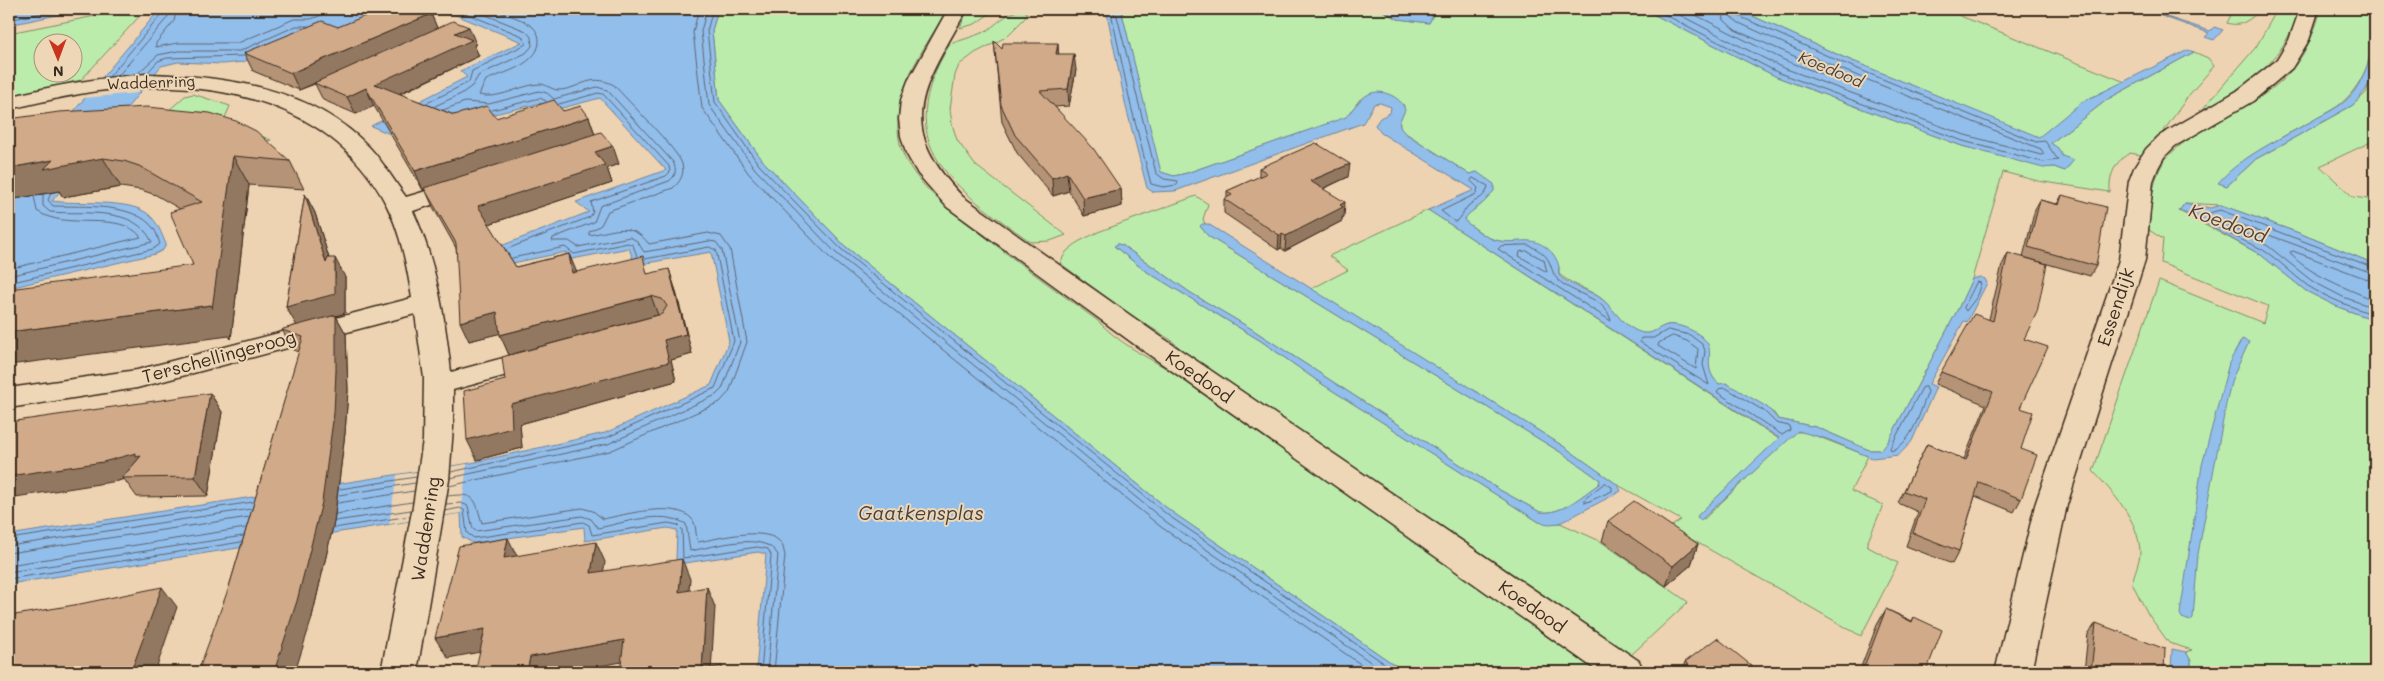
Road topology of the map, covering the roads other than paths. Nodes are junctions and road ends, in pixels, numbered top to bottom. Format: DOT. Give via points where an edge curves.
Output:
graph roads {
  1 [pos="957,9"];
  2 [pos="2310,9"];
  3 [pos="9,103"];
  4 [pos="483,180"];
  5 [pos="400,207"];
  6 [pos="427,302"];
  7 [pos="562,351"];
  8 [pos="438,385"];
  9 [pos="9,398"];
  10 [pos="399,672"];
  11 [pos="1626,672"];
  12 [pos="2013,672"];
  1 -- 11 [label="street, Koedood" via="928,59 911,109 910,134 916,152 939,186 956,202 1136,333"];
  2 -- 12 [label="street, Essendijk" via="2300,40 2285,64 2244,96 2167,141 2146,168 2141,181 2132,260 2051,506"];
  3 -- 5 [label="street, Waddenring" via="94,86 181,80 212,82 301,100 362,153"];
  4 -- 5 [label="street"];
  5 -- 6 [label="street, Waddenring"];
  6 -- 8 [label="street, Waddenring"];
  6 -- 9 [label="street, Terschellingeroog" via="137,379"];
  7 -- 8 [label="street"];
  8 -- 10 [label="street, Waddenring" via="435,469 414,603"];
}
